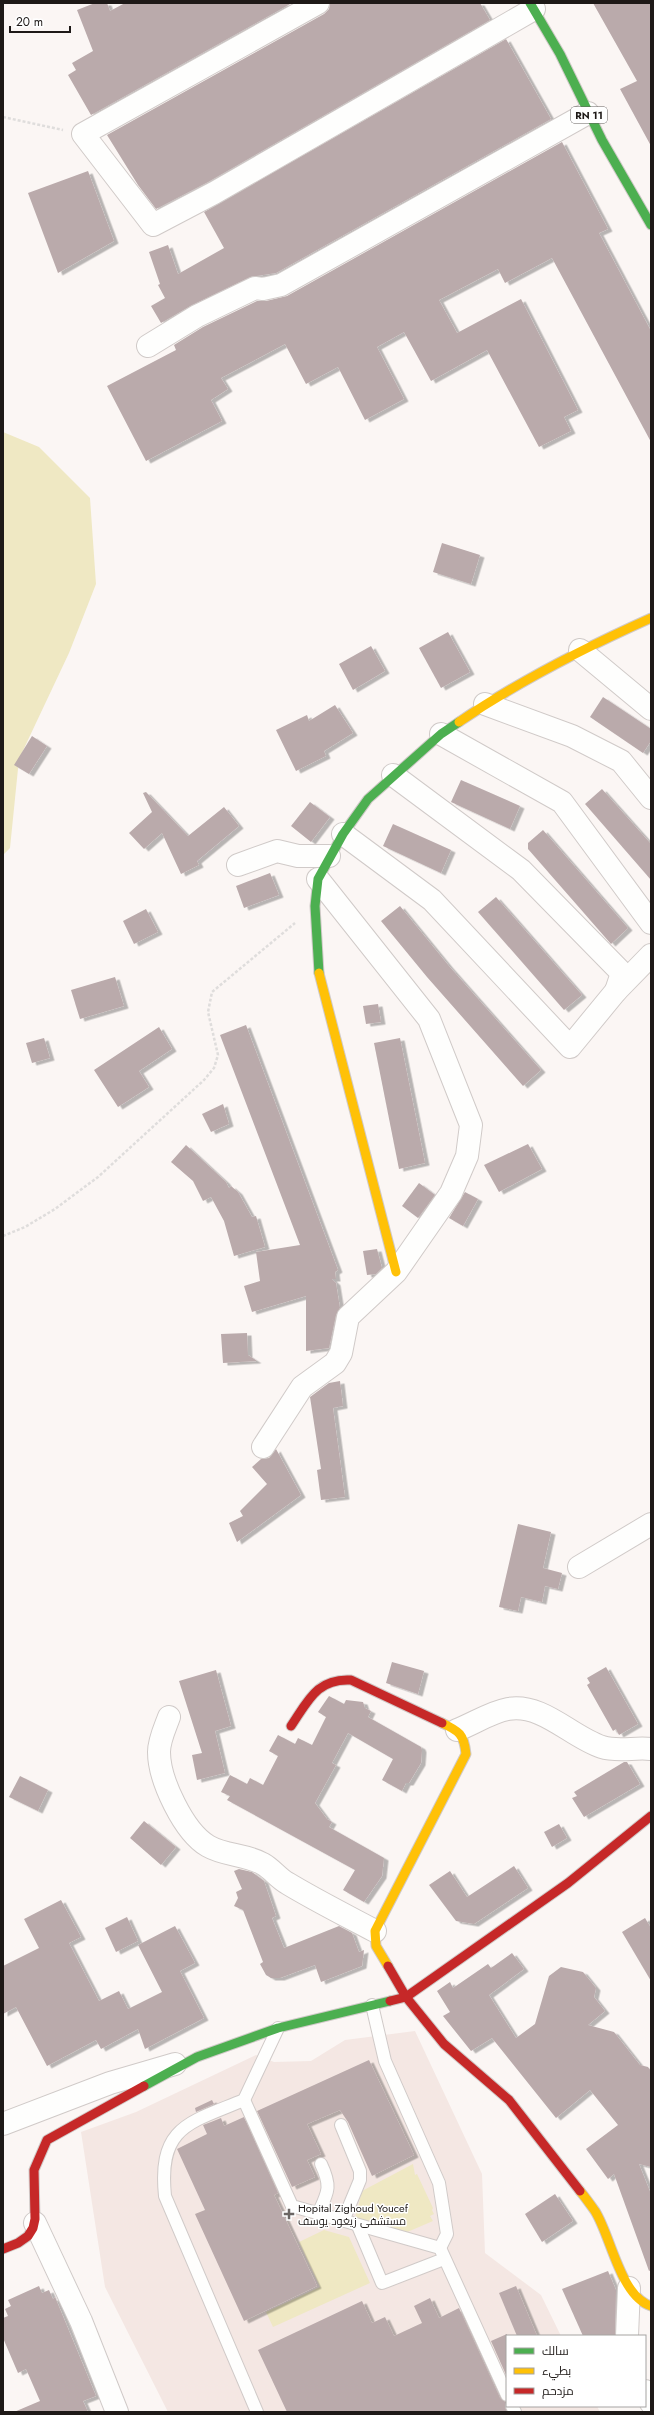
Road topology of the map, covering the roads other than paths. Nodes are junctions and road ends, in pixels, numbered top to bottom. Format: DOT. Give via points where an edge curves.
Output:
graph roads {
  1 [pos="318,3"];
  2 [pos="532,6"];
  3 [pos="588,113"];
  4 [pos="651,225"];
  5 [pos="148,346"];
  6 [pos="651,618"];
  7 [pos="580,650"];
  8 [pos="485,704"];
  9 [pos="651,708"];
  10 [pos="441,734"];
  11 [pos="393,775"];
  12 [pos="651,798"];
  13 [pos="343,834"];
  14 [pos="329,856"];
  15 [pos="238,865"];
  16 [pos="318,879"];
  17 [pos="651,923"];
  18 [pos="651,955"];
  19 [pos="616,991"];
  20 [pos="396,1272"];
  21 [pos="263,1447"];
  22 [pos="651,1524"];
  23 [pos="579,1567"];
  24 [pos="169,1717"];
  25 [pos="291,1726"];
  26 [pos="458,1730"];
  27 [pos="651,1749"];
  28 [pos="651,1816"];
  29 [pos="375,1931"];
  30 [pos="406,1997"];
  31 [pos="372,2005"];
  32 [pos="278,2028"];
  33 [pos="197,2057"];
  34 [pos="244,2100"];
  35 [pos="3,2124"];
  36 [pos="340,2125"];
  37 [pos="321,2164"];
  38 [pos="318,2214"];
  39 [pos="343,2221"];
  40 [pos="35,2223"];
  41 [pos="358,2226"];
  42 [pos="3,2249"];
  43 [pos="442,2253"];
  44 [pos="629,2288"];
  45 [pos="651,2306"];
  46 [pos="627,2335"];
  47 [pos="506,2393"];
  48 [pos="646,2393"];
  49 [pos="651,2403"];
  50 [pos="117,2412"];
  51 [pos="257,2412"];
  1 -- 2 [label="street" via="83,134 154,225 221,189"];
  2 -- 3 [label="street, RN 11" via="560,54"];
  3 -- 4 [label="street, RN 11"];
  3 -- 5 [label="street" via="281,285 255,288 197,316"];
  6 -- 7 [label="street"];
  7 -- 8 [label="street"];
  7 -- 9 [label="street"];
  8 -- 10 [label="street"];
  8 -- 12 [label="street" via="572,736 621,761"];
  10 -- 11 [label="street"];
  10 -- 17 [label="street" via="562,802"];
  11 -- 13 [label="street" via="368,799"];
  11 -- 19 [label="street" via="521,870 622,973"];
  13 -- 14 [label="street"];
  13 -- 19 [label="street" via="432,900 570,1047"];
  14 -- 15 [label="street" via="298,856 277,851"];
  14 -- 16 [label="street"];
  16 -- 20 [label="street" via="315,906 319,971"];
  16 -- 20 [label="street" via="429,1019 471,1125 467,1156 451,1193"];
  18 -- 19 [label="street"];
  20 -- 21 [label="street" via="348,1317 341,1353 335,1363 302,1387"];
  22 -- 23 [label="street"];
  24 -- 29 [label="street" via="162,1739 160,1762 167,1786 184,1823 196,1839 216,1850 253,1858 285,1882"];
  25 -- 26 [label="street" via="315,1691 325,1683 338,1678 351,1680"];
  26 -- 27 [label="street" via="506,1709 522,1708 537,1712 604,1748"];
  26 -- 29 [label="street" via="465,1741 466,1754"];
  28 -- 30 [label="street" via="568,1883"];
  29 -- 30 [label="street" via="376,1946"];
  30 -- 31 [label="street"];
  30 -- 44 [label="street" via="444,2044 509,2100 566,2173 595,2211"];
  31 -- 32 [label="street"];
  31 -- 43 [label="lane" via="385,2061 439,2183 447,2234"];
  32 -- 33 [label="street"];
  32 -- 34 [label="lane"];
  33 -- 35 [label="street" via="110,2083"];
  33 -- 40 [label="street" via="46,2140 33,2174"];
  34 -- 38 [label="lane" via="292,2206"];
  34 -- 51 [label="lane" via="188,2123 176,2134 169,2144 165,2159 164,2184 165,2196"];
  36 -- 39 [label="lane" via="360,2171 360,2180"];
  37 -- 38 [label="lane" via="329,2184"];
  38 -- 39 [label="lane"];
  39 -- 41 [label="lane"];
  40 -- 42 [label="street" via="24,2241"];
  40 -- 50 [label="street" via="81,2321"];
  41 -- 43 [label="lane"];
  41 -- 43 [label="lane" via="382,2283"];
  43 -- 47 [label="lane"];
  44 -- 45 [label="street" via="645,2304"];
  44 -- 46 [label="street"];
  48 -- 49 [label="street"];
}
